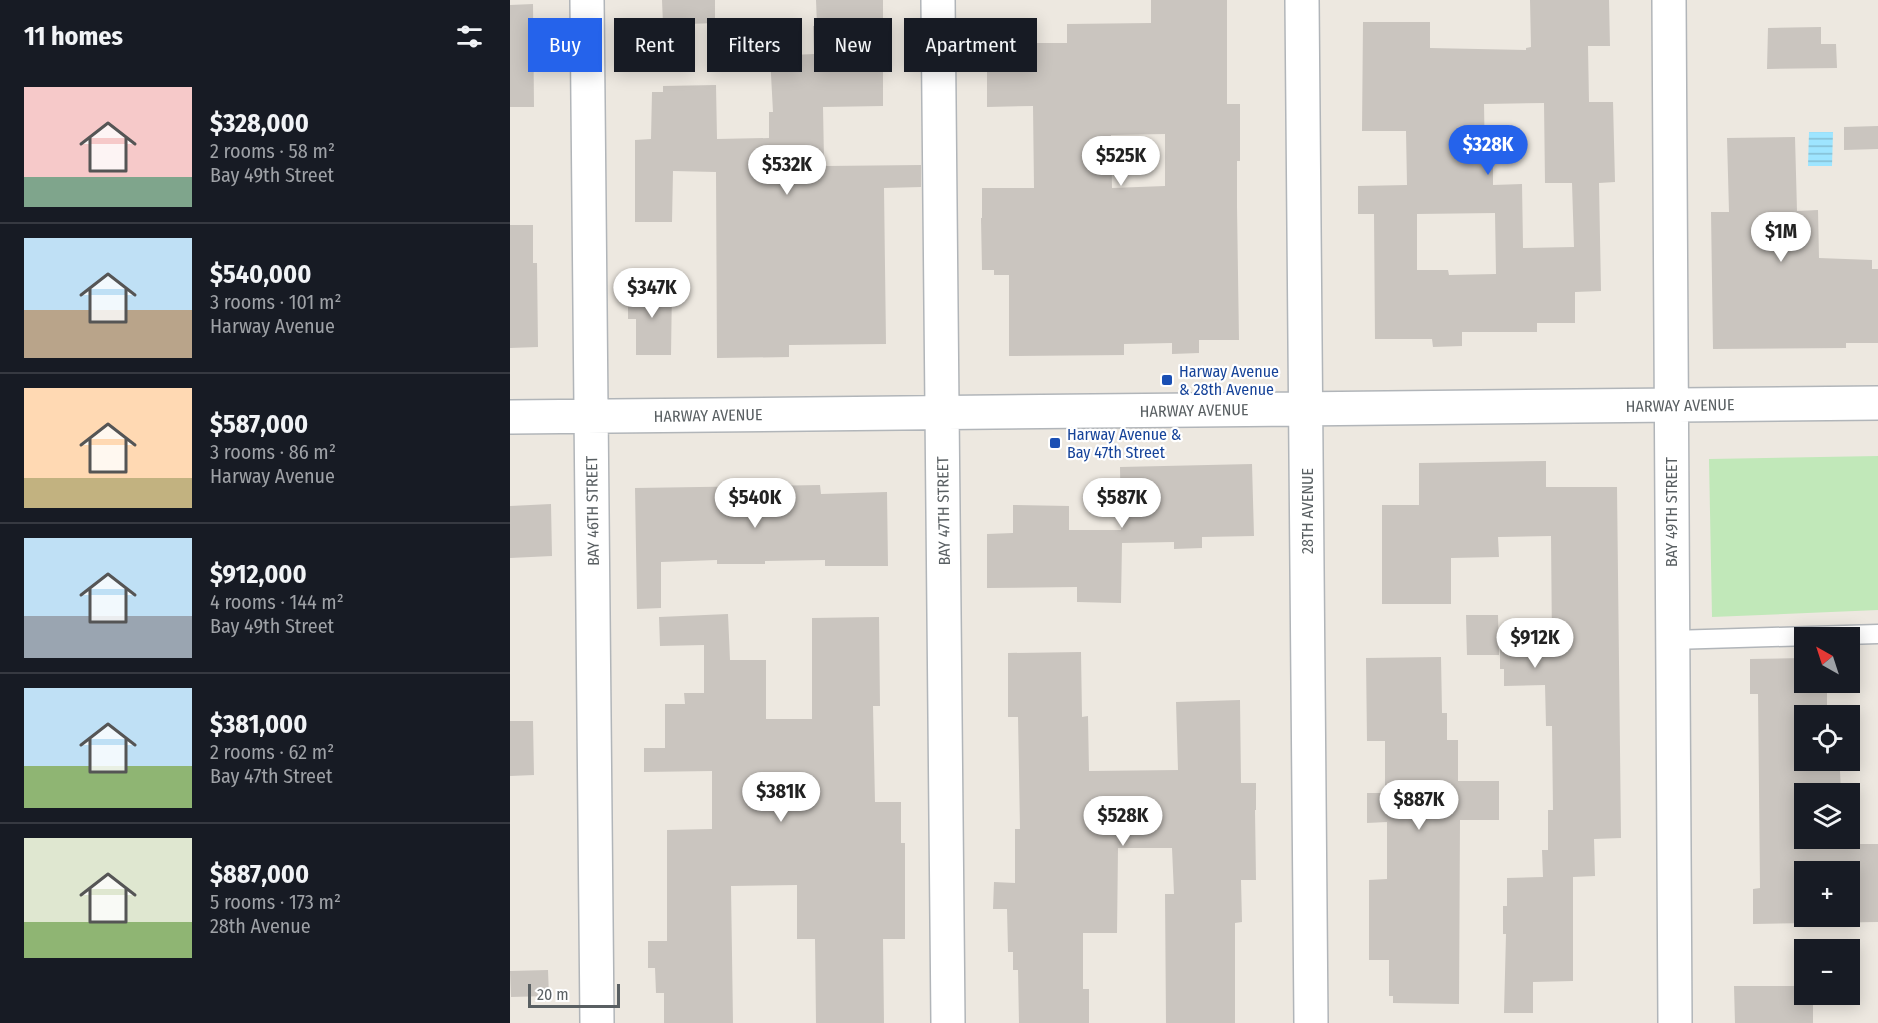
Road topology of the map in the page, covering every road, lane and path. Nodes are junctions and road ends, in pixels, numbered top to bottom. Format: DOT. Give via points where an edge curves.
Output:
graph roads {
  1 [pos="587,0"];
  2 [pos="938,0"];
  3 [pos="1302,0"];
  4 [pos="1669,0"];
  5 [pos="1878,403"];
  6 [pos="1671,405"];
  7 [pos="1306,409"];
  8 [pos="942,413"];
  9 [pos="591,416"];
  10 [pos="510,417"];
  11 [pos="1878,634"];
  12 [pos="1672,640"];
  13 [pos="597,1023"];
  14 [pos="948,1023"];
  15 [pos="1311,1023"];
  16 [pos="1675,1023"];
  1 -- 9 [label="street, BAY 46TH STREET"];
  2 -- 8 [label="street, BAY 47TH STREET"];
  3 -- 7 [label="street, 28TH AVENUE"];
  4 -- 6 [label="street, BAY 49TH STREET"];
  5 -- 6 [label="street, HARWAY AVENUE"];
  6 -- 7 [label="street, HARWAY AVENUE"];
  6 -- 12 [label="street, BAY 49TH STREET"];
  7 -- 8 [label="street, HARWAY AVENUE"];
  7 -- 15 [label="street, 28TH AVENUE"];
  8 -- 9 [label="street, HARWAY AVENUE"];
  8 -- 14 [label="street, BAY 47TH STREET"];
  9 -- 10 [label="street, HARWAY AVENUE"];
  9 -- 13 [label="street, BAY 46TH STREET"];
  11 -- 12 [label="lane"];
  12 -- 16 [label="street, BAY 49TH STREET"];
}
